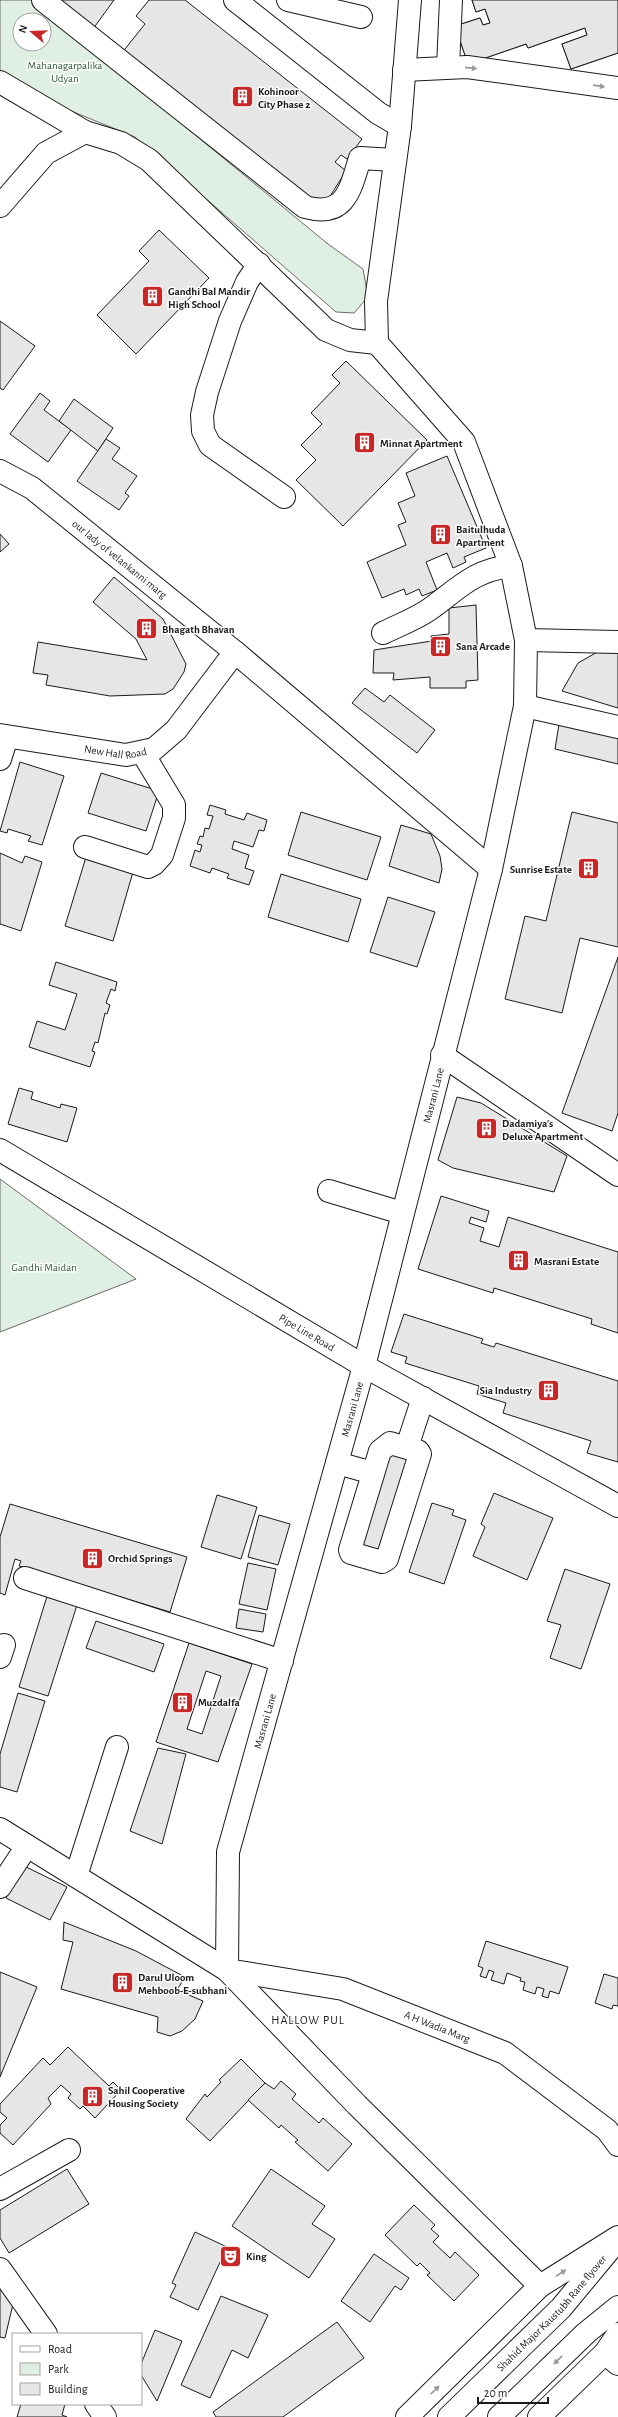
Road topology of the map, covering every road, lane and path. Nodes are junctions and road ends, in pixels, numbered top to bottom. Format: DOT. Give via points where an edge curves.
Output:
graph roads {
  1 [pos="43,0"];
  2 [pos="288,0"];
  3 [pos="410,0"];
  4 [pos="450,0"];
  5 [pos="238,1"];
  6 [pos="361,16"];
  7 [pos="448,67"];
  8 [pos="404,70"];
  9 [pos="0,82"];
  10 [pos="618,88"];
  11 [pos="400,126"];
  12 [pos="84,132"];
  13 [pos="395,160"];
  14 [pos="0,206"];
  15 [pos="259,264"];
  16 [pos="377,343"];
  17 [pos="0,471"];
  18 [pos="284,498"];
  19 [pos="511,566"];
  20 [pos="383,633"];
  21 [pos="526,640"];
  22 [pos="618,642"];
  23 [pos="235,652"];
  24 [pos="525,706"];
  25 [pos="618,727"];
  26 [pos="4,736"];
  27 [pos="142,752"];
  28 [pos="0,759"];
  29 [pos="85,847"];
  30 [pos="491,869"];
  31 [pos="442,1055"];
  32 [pos="0,1150"];
  33 [pos="618,1175"];
  34 [pos="329,1191"];
  35 [pos="402,1213"];
  36 [pos="364,1366"];
  37 [pos="423,1398"];
  38 [pos="407,1447"];
  39 [pos="337,1463"];
  40 [pos="374,1473"];
  41 [pos="618,1506"];
  42 [pos="25,1578"];
  43 [pos="282,1661"];
  44 [pos="117,1748"];
  45 [pos="0,1829"];
  46 [pos="27,1846"];
  47 [pos="76,1876"];
  48 [pos="0,1887"];
  49 [pos="227,1970"];
  50 [pos="618,2145"];
  51 [pos="69,2150"];
  52 [pos="0,2189"];
  53 [pos="618,2237"];
  54 [pos="618,2240"];
  55 [pos="0,2269"];
  56 [pos="540,2286"];
  57 [pos="618,2307"];
  58 [pos="45,2333"];
  59 [pos="618,2334"];
  60 [pos="611,2358"];
  61 [pos="97,2405"];
  62 [pos="105,2417"];
  63 [pos="407,2417"];
  64 [pos="449,2417"];
  65 [pos="499,2417"];
  66 [pos="539,2417"];
  1 -- 13 [label="main road" via="305,207 321,212 333,210 343,201 360,158"];
  2 -- 6 [label="main road"];
  3 -- 8 [label="main road"];
  4 -- 7 [label="main road"];
  5 -- 11 [label="main road" via="378,113"];
  7 -- 8 [label="main road"];
  7 -- 10 [label="main road, one-way" via="467,67"];
  8 -- 11 [label="main road"];
  9 -- 12 [label="main road"];
  11 -- 13 [label="main road"];
  12 -- 14 [label="main road" via="46,153"];
  12 -- 15 [label="main road" via="121,142 149,160"];
  13 -- 16 [label="main road" via="376,301"];
  15 -- 16 [label="main road" via="326,330 350,340"];
  15 -- 18 [label="main road" via="247,282 230,321 207,392 202,415 203,431 210,445"];
  16 -- 19 [label="main road" via="464,442"];
  17 -- 23 [label="main road, our lady of velankanni marg" via="32,488"];
  19 -- 20 [label="main road" via="483,571 430,609"];
  19 -- 21 [label="main road"];
  21 -- 22 [label="main road"];
  21 -- 24 [label="main road"];
  23 -- 27 [label="main road, New Hall Road" via="176,730 154,749"];
  23 -- 30 [label="main road, our lady of velankanni marg"];
  24 -- 25 [label="main road"];
  24 -- 30 [label="main road"];
  26 -- 27 [label="main road, New Hall Road" via="126,755"];
  26 -- 28 [label="main road"];
  27 -- 29 [label="main road" via="174,805 174,818 162,855 148,867"];
  30 -- 31 [label="main road"];
  31 -- 33 [label="main road, Masrani Lane"];
  31 -- 35 [label="main road, Masrani Lane"];
  32 -- 36 [label="main road, Pipe Line Road"];
  34 -- 35 [label="main road"];
  35 -- 36 [label="main road, Masrani Lane"];
  36 -- 37 [label="main road, Pipe Line Road"];
  36 -- 39 [label="main road, Masrani Lane"];
  37 -- 38 [label="main road"];
  37 -- 41 [label="main road, Pipe Line Road"];
  38 -- 40 [label="main road" via="390,1443 384,1446 380,1451"];
  38 -- 40 [label="main road" via="420,1454 385,1562 351,1553 350,1550"];
  39 -- 40 [label="main road"];
  39 -- 43 [label="main road, Masrani Lane"];
  42 -- 43 [label="main road"];
  43 -- 49 [label="main road, Masrani Lane" via="228,1852"];
  44 -- 47 [label="main road"];
  45 -- 46 [label="main road"];
  46 -- 47 [label="main road"];
  46 -- 48 [label="main road"];
  47 -- 49 [label="main road"];
  49 -- 50 [label="main road, A H Wadia Marg" via="343,1989 505,2053 607,2130"];
  49 -- 56 [label="main road" via="357,2105"];
  51 -- 52 [label="main road"];
  56 -- 53 [label="main road, one-way"];
  54 -- 64 [label="main road, Shahid Major Kaustubh Rane flyover" via="561,2308"];
  55 -- 58 [label="main road"];
  63 -- 56 [label="main road, one-way"];
  57 -- 65 [label="main road, one-way" via="586,2332"];
  59 -- 60 [label="main road"];
  60 -- 66 [label="main road"];
  61 -- 62 [label="main road"];
}
